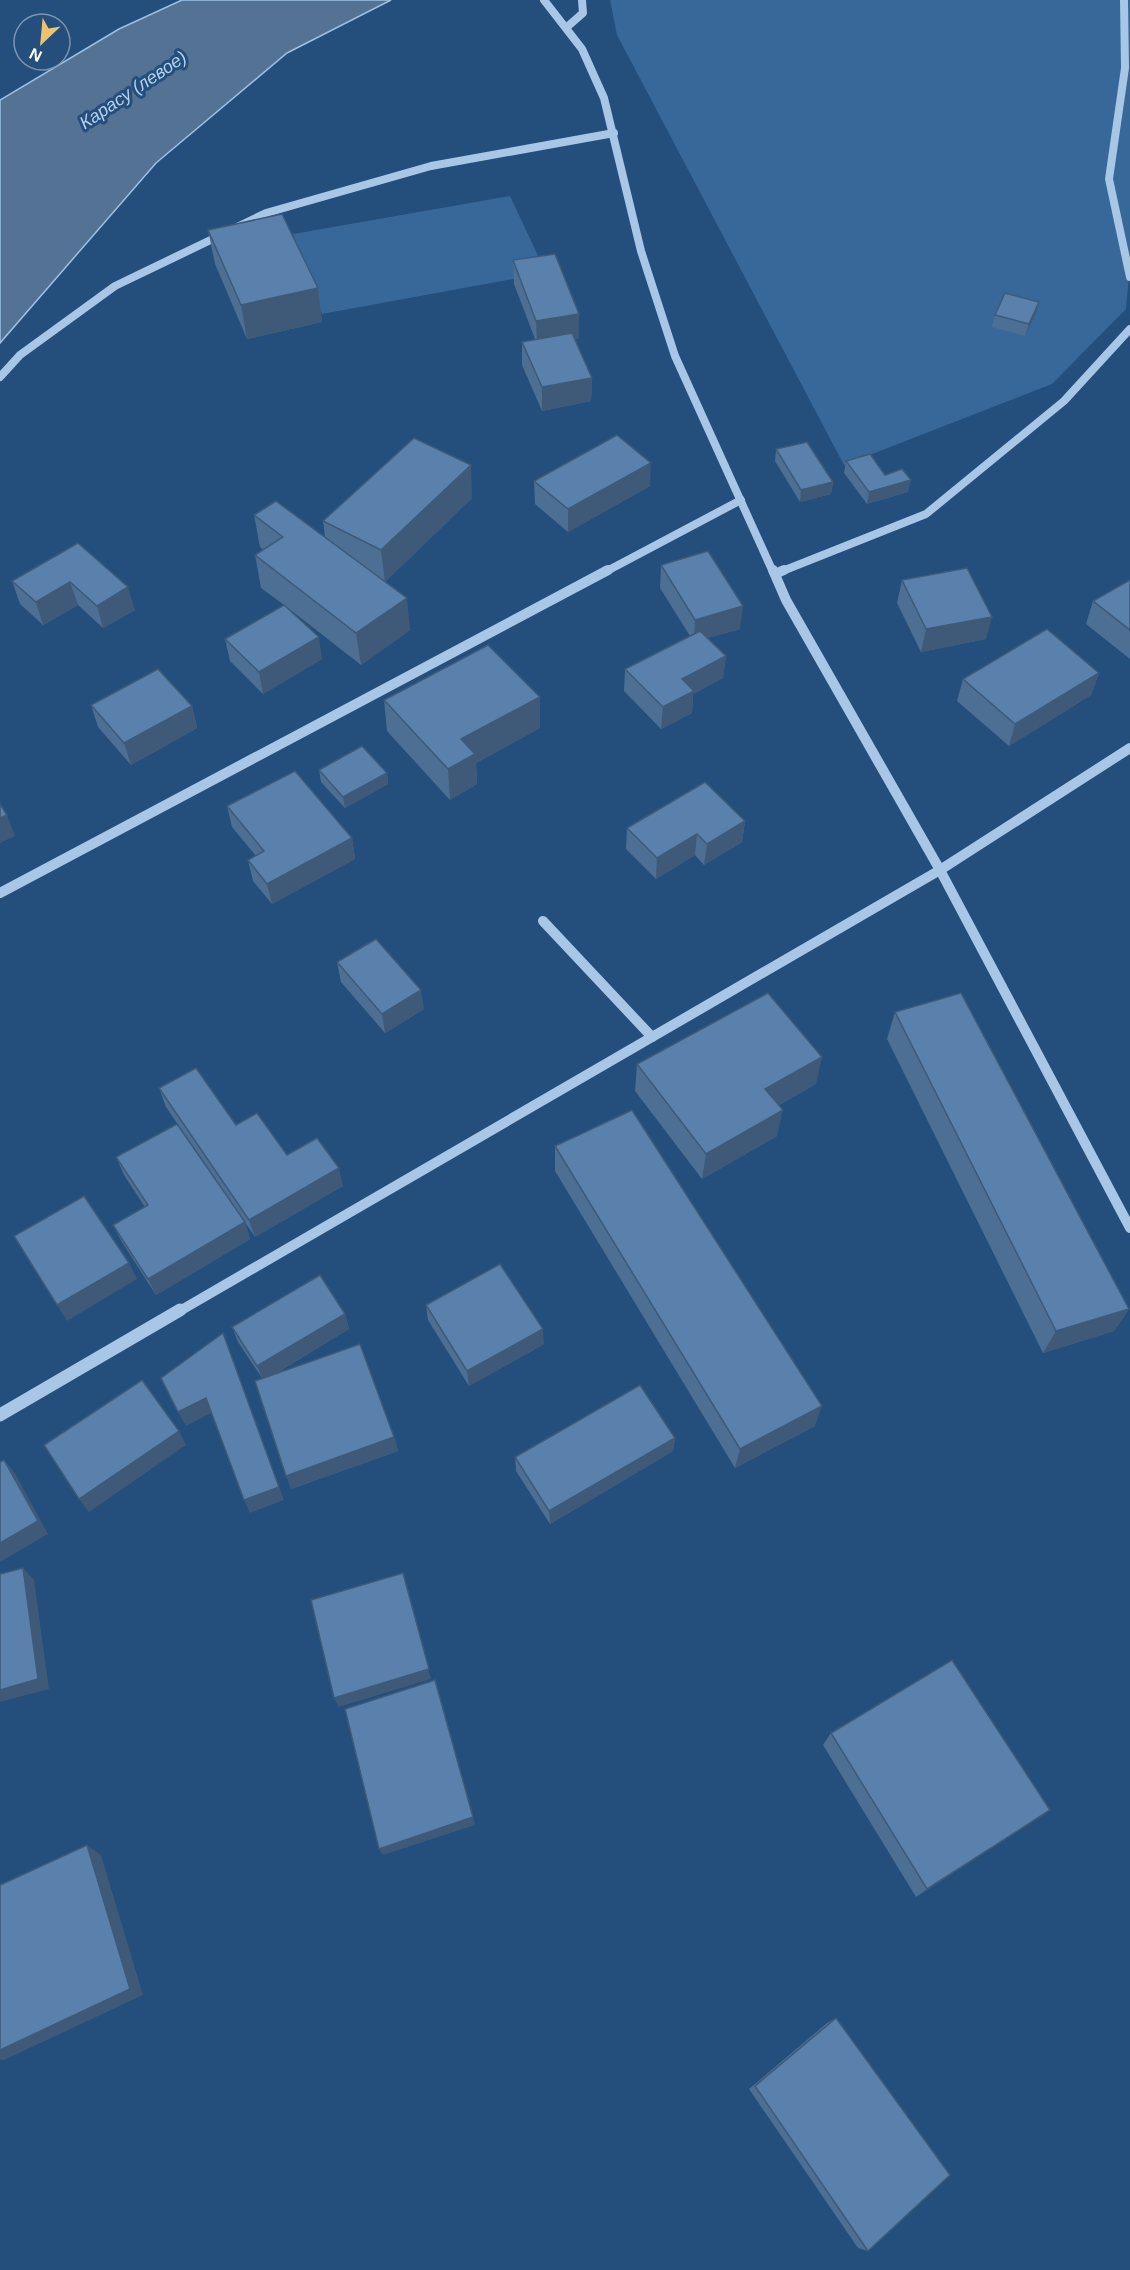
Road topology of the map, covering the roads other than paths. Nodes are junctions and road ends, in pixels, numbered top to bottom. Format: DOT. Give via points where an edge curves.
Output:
graph roads {
  1 [pos="544,0"];
  2 [pos="582,0"];
  3 [pos="1124,0"];
  4 [pos="567,27"];
  5 [pos="614,133"];
  6 [pos="1130,277"];
  7 [pos="1130,329"];
  8 [pos="0,377"];
  9 [pos="741,500"];
  10 [pos="775,574"];
  11 [pos="1130,748"];
  12 [pos="940,870"];
  13 [pos="0,893"];
  14 [pos="543,921"];
  15 [pos="652,1037"];
  16 [pos="1130,1228"];
  17 [pos="0,1415"];
  1 -- 4 [label="street"];
  2 -- 4 [label="street" via="583,13"];
  3 -- 6 [label="street" via="1125,68 1109,179"];
  4 -- 5 [label="street" via="594,74"];
  5 -- 8 [label="street" via="431,166 266,213 115,286 20,355"];
  5 -- 9 [label="street" via="641,250 675,356"];
  7 -- 10 [label="street" via="1064,401 926,513"];
  9 -- 10 [label="street"];
  9 -- 13 [label="street"];
  10 -- 12 [label="street" via="786,600"];
  11 -- 12 [label="street"];
  12 -- 15 [label="street"];
  12 -- 16 [label="street"];
  14 -- 15 [label="street"];
  15 -- 17 [label="street"];
}
